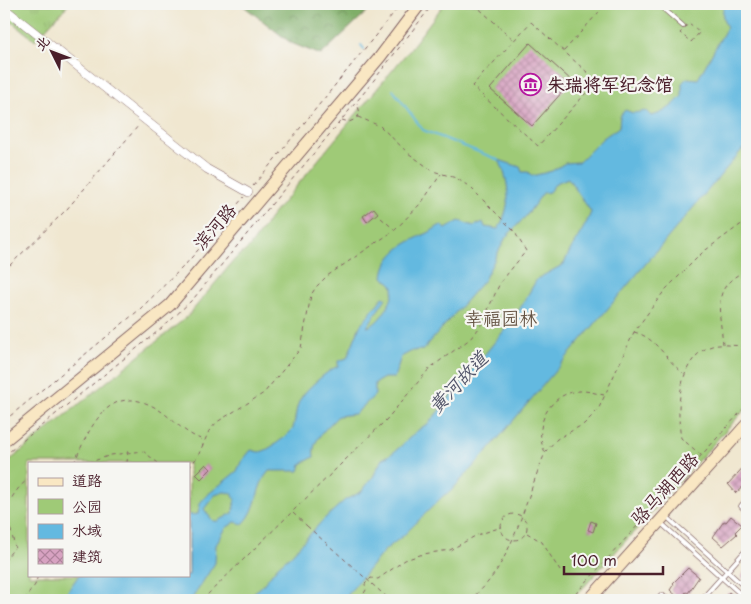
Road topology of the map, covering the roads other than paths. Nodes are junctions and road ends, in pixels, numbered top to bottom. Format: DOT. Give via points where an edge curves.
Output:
graph roads {
  1 [pos="420,4"];
  2 [pos="658,4"];
  3 [pos="4,8"];
  4 [pos="683,26"];
  5 [pos="248,192"];
  6 [pos="747,424"];
  7 [pos="4,441"];
  8 [pos="747,499"];
  9 [pos="747,512"];
  10 [pos="662,518"];
  11 [pos="747,549"];
  12 [pos="728,571"];
  13 [pos="722,578"];
  14 [pos="747,589"];
  15 [pos="589,600"];
  16 [pos="657,600"];
  17 [pos="669,600"];
  18 [pos="701,600"];
  19 [pos="747,600"];
  1 -- 7 [label="main road, 滨河路" via="380,57 170,305"];
  2 -- 4 [label="lane"];
  3 -- 5 [label="street" via="206,169"];
  6 -- 10 [label="main road, 骆马湖西路"];
  8 -- 9 [label="lane" via="741,506"];
  10 -- 12 [label="lane"];
  10 -- 13 [label="lane"];
  10 -- 15 [label="main road, 骆马湖西路"];
  11 -- 12 [label="lane"];
  12 -- 13 [label="lane"];
  12 -- 14 [label="lane"];
  13 -- 18 [label="lane"];
  13 -- 19 [label="lane"];
  16 -- 17 [label="lane" via="662,595"];
}
